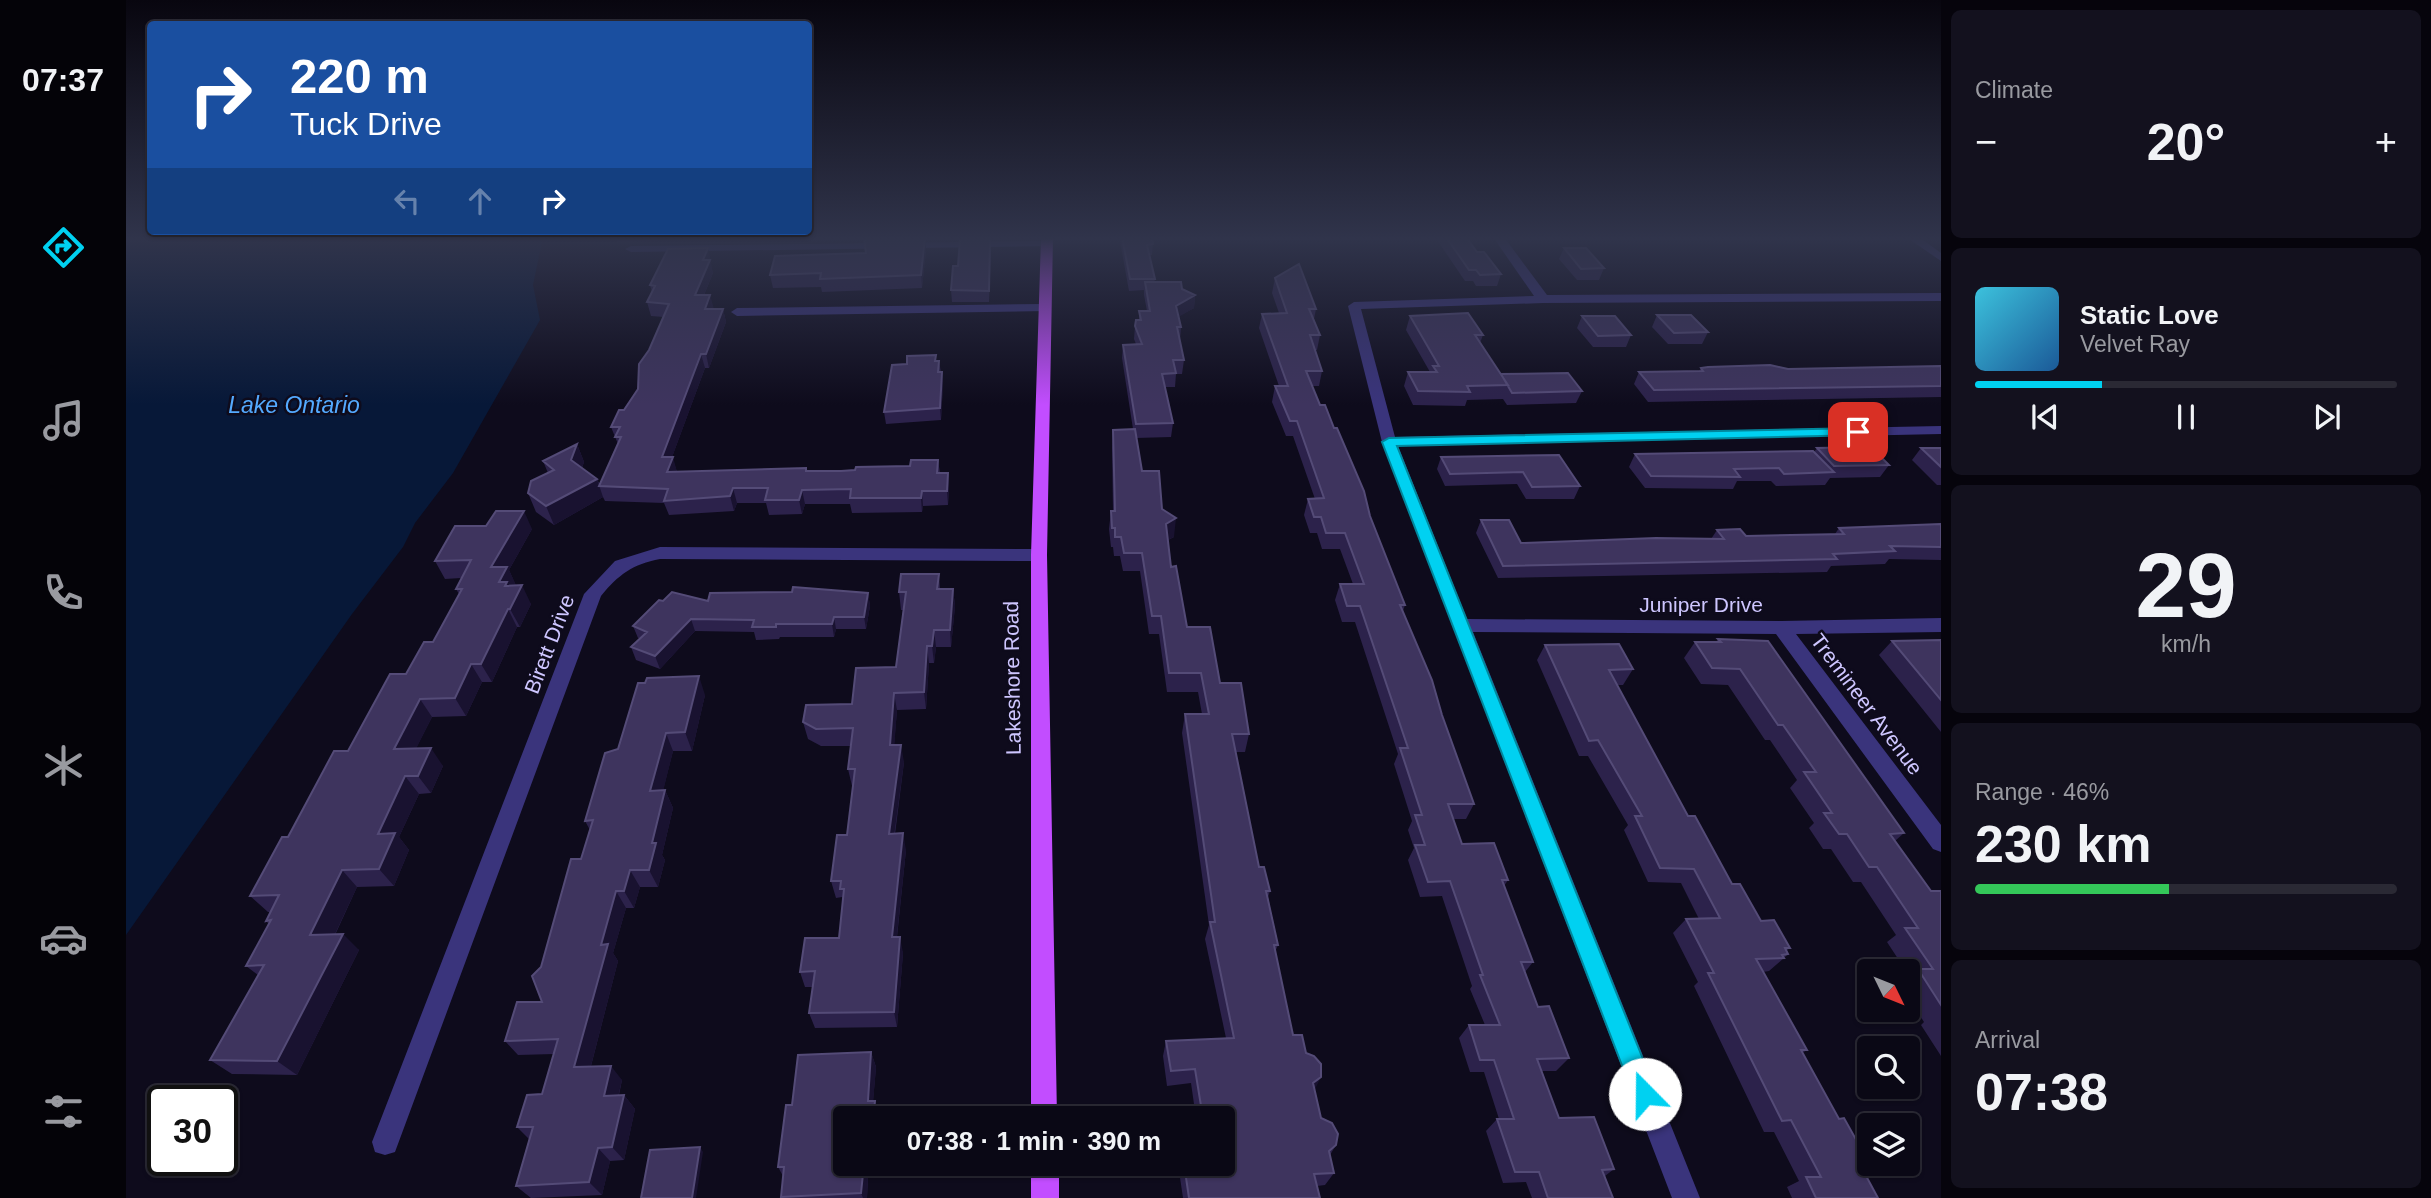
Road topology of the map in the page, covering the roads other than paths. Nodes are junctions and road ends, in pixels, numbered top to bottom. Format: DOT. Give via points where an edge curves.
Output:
graph roads {
  1 [pos="1044,293"];
  2 [pos="1538,293"];
  3 [pos="1941,297"];
  4 [pos="1543,299"];
  5 [pos="1043,308"];
  6 [pos="737,312"];
  7 [pos="1941,430"];
  8 [pos="1389,442"];
  9 [pos="1039,555"];
  10 [pos="1460,625"];
  11 [pos="1941,625"];
  12 [pos="1781,628"];
  13 [pos="1941,842"];
  14 [pos="1044,1106"];
  15 [pos="385,1142"];
  16 [pos="1045,1176"];
  17 [pos="1045,1198"];
  18 [pos="1686,1198"];
  1 -- 5 [label="main road, Lakeshore Road"];
  2 -- 4 [label="street"];
  3 -- 4 [label="street"];
  4 -- 8 [label="street" via="1354,306"];
  5 -- 6 [label="street"];
  5 -- 9 [label="main road, Lakeshore Road"];
  7 -- 8 [label="street"];
  8 -- 10 [label="street"];
  9 -- 14 [label="main road, Lakeshore Road"];
  9 -- 15 [label="street, Birett Drive" via="660,553 614,568 593,594"];
  10 -- 12 [label="street, Juniper Drive"];
  10 -- 18 [label="street"];
  11 -- 12 [label="street, Juniper Drive"];
  12 -- 13 [label="street, Tremineer Avenue"];
  16 -- 17 [label="main road"];
}
